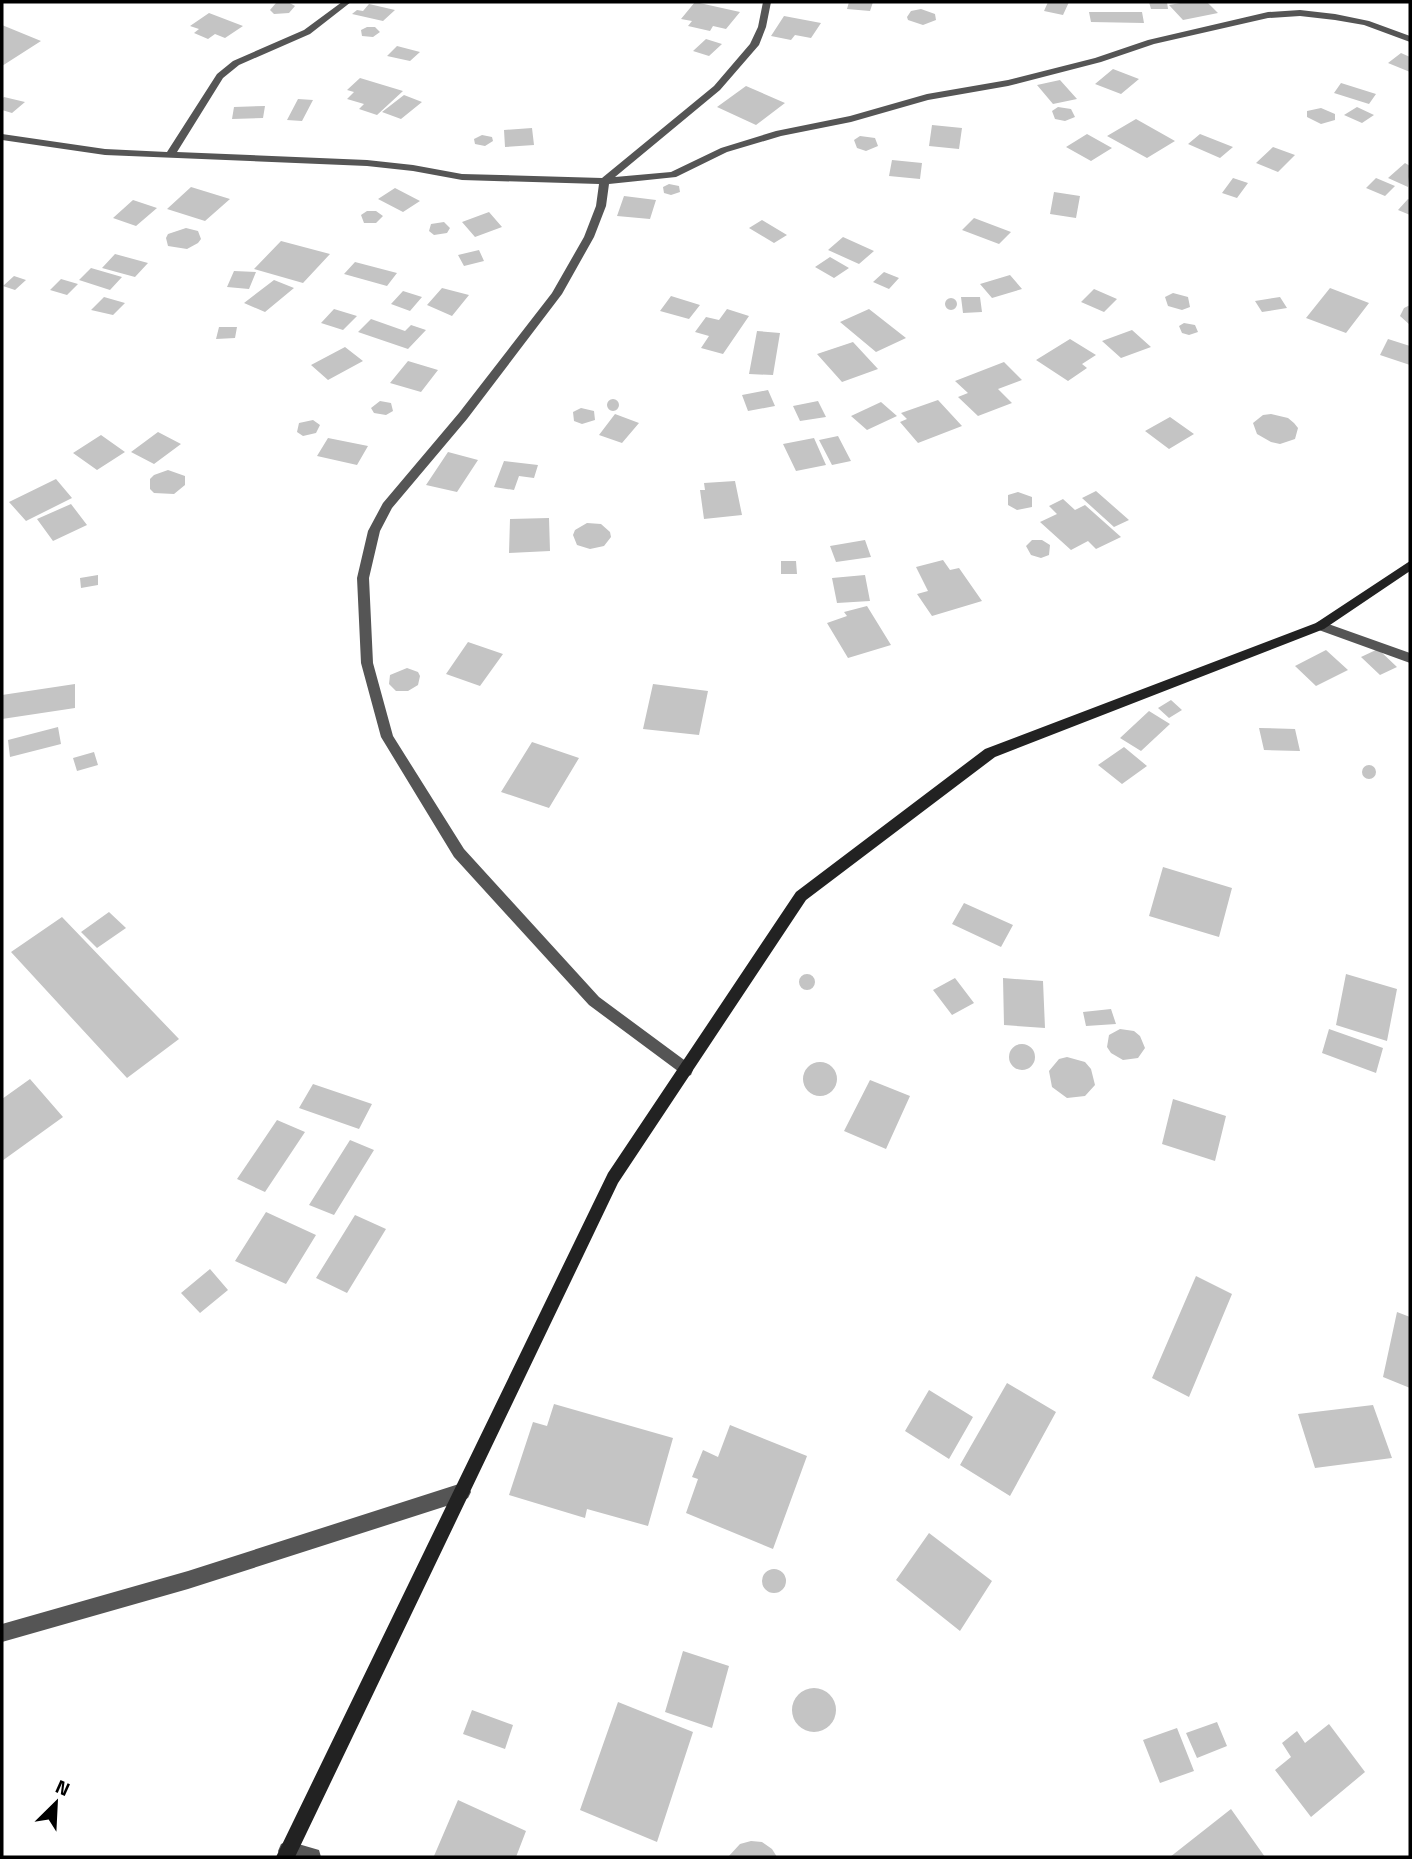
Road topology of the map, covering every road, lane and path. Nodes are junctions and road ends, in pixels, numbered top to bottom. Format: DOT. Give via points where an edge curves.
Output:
graph roads {
  1 [pos="347,2"];
  2 [pos="767,2"];
  3 [pos="1410,39"];
  4 [pos="2,137"];
  5 [pos="170,155"];
  6 [pos="604,181"];
  7 [pos="1410,565"];
  8 [pos="1320,626"];
  9 [pos="1410,658"];
  10 [pos="686,1070"];
  11 [pos="462,1492"];
  12 [pos="2,1633"];
  13 [pos="287,1854"];
  14 [pos="312,1857"];
  1 -- 5 [label="street" via="307,32 236,63 220,76"];
  2 -- 6 [label="street" via="754,45 717,88"];
  3 -- 6 [label="street" via="1335,16 1268,15 1008,83 779,133 724,150 673,175"];
  4 -- 5 [label="street" via="106,152"];
  5 -- 6 [label="street" via="367,163 462,177"];
  6 -- 10 [label="street" via="601,206 589,237 557,294 387,506 374,531 363,578 367,663 387,737 459,853 594,1001"];
  7 -- 8 [label="street"];
  8 -- 9 [label="street"];
  8 -- 10 [label="street" via="990,753 801,896"];
  10 -- 11 [label="street" via="614,1178"];
  11 -- 12 [label="street" via="188,1580"];
  11 -- 13 [label="street"];
  13 -- 14 [label="street"];
}
